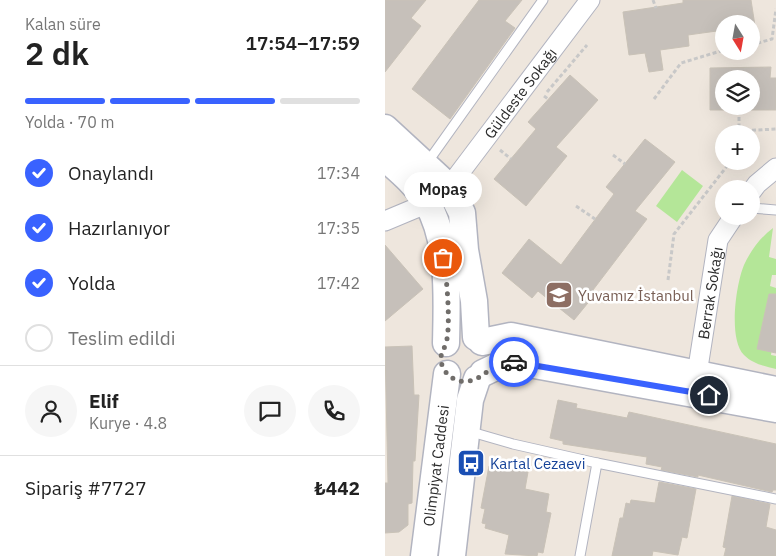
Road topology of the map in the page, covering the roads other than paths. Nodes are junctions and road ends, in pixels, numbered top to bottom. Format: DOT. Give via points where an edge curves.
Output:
graph roads {
  1 [pos="543,0"];
  2 [pos="590,0"];
  3 [pos="385,128"];
  4 [pos="385,158"];
  5 [pos="425,165"];
  6 [pos="776,168"];
  7 [pos="760,181"];
  8 [pos="449,187"];
  9 [pos="428,203"];
  10 [pos="760,209"];
  11 [pos="776,210"];
  12 [pos="385,221"];
  13 [pos="728,225"];
  14 [pos="479,340"];
  15 [pos="446,343"];
  16 [pos="447,374"];
  17 [pos="480,376"];
  18 [pos="695,383"];
  19 [pos="776,390"];
  20 [pos="776,409"];
  21 [pos="466,431"];
  22 [pos="597,462"];
  23 [pos="776,498"];
  24 [pos="424,556"];
  25 [pos="452,556"];
  26 [pos="580,556"];
  1 -- 5 [label="lane"];
  2 -- 8 [label="street, Güldeste Sokağı"];
  3 -- 5 [label="main road"];
  4 -- 9 [label="main road" via="408,177"];
  5 -- 8 [label="main road"];
  6 -- 7 [label="street"];
  8 -- 9 [label="main road"];
  8 -- 14 [label="main road" via="462,213"];
  9 -- 12 [label="street"];
  9 -- 15 [label="main road" via="438,230 446,272"];
  10 -- 11 [label="lane"];
  13 -- 18 [label="street, Berrak Sokağı" via="718,240"];
  14 -- 15 [label="main road" via="460,335"];
  14 -- 17 [label="main road" via="488,354 487,368"];
  14 -- 18 [label="main road" via="511,336"];
  15 -- 16 [label="main road" via="441,356"];
  16 -- 17 [label="main road" via="461,382"];
  16 -- 24 [label="main road, Olimpiyat Caddesi"];
  17 -- 18 [label="main road" via="505,362 518,362"];
  17 -- 21 [label="main road, Olimpiyat Caddesi" via="470,400"];
  18 -- 19 [label="main road"];
  18 -- 20 [label="main road"];
  21 -- 22 [label="lane"];
  21 -- 25 [label="main road, Olimpiyat Caddesi"];
  22 -- 23 [label="lane"];
  22 -- 26 [label="lane"];
}
